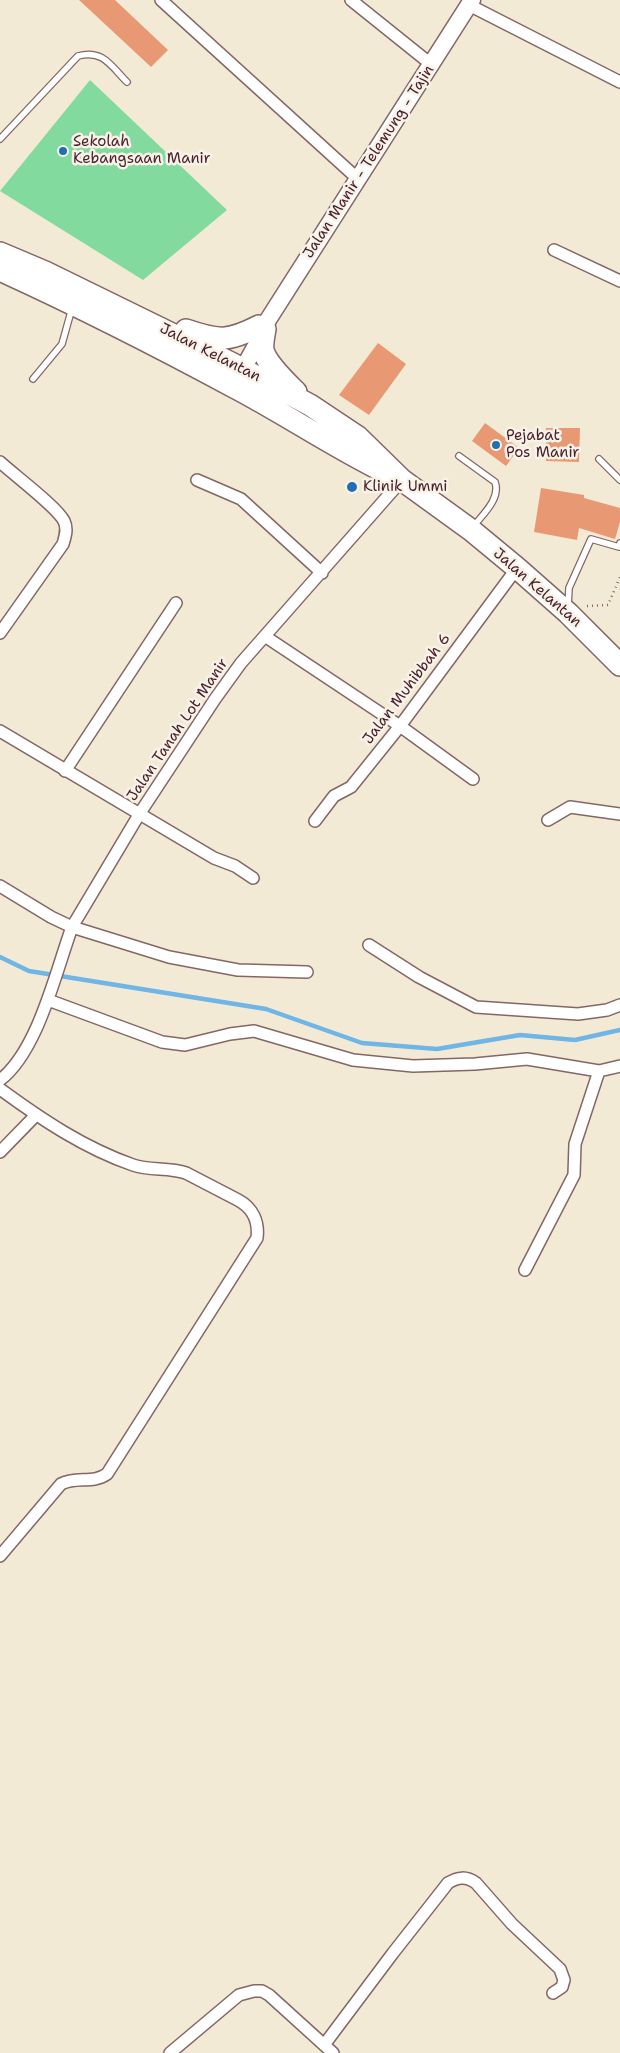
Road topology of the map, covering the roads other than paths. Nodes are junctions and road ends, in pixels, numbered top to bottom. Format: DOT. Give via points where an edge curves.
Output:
graph roads {
  1 [pos="161,0"];
  2 [pos="351,0"];
  3 [pos="471,2"];
  4 [pos="432,66"];
  5 [pos="127,82"];
  6 [pos="620,82"];
  7 [pos="0,139"];
  8 [pos="358,179"];
  9 [pos="554,250"];
  10 [pos="0,253"];
  11 [pos="0,270"];
  12 [pos="620,281"];
  13 [pos="99,298"];
  14 [pos="73,303"];
  15 [pos="263,326"];
  16 [pos="233,375"];
  17 [pos="33,379"];
  18 [pos="310,406"];
  19 [pos="459,456"];
  20 [pos="599,459"];
  21 [pos="0,462"];
  22 [pos="197,480"];
  23 [pos="402,480"];
  24 [pos="620,480"];
  25 [pos="471,530"];
  26 [pos="620,543"];
  27 [pos="517,568"];
  28 [pos="322,574"];
  29 [pos="176,603"];
  30 [pos="568,613"];
  31 [pos="0,634"];
  32 [pos="266,637"];
  33 [pos="620,665"];
  34 [pos="400,726"];
  35 [pos="0,731"];
  36 [pos="65,771"];
  37 [pos="473,779"];
  38 [pos="140,813"];
  39 [pos="620,814"];
  40 [pos="548,820"];
  41 [pos="315,821"];
  42 [pos="253,878"];
  43 [pos="0,886"];
  44 [pos="72,927"];
  45 [pos="369,945"];
  46 [pos="307,972"];
  47 [pos="48,1000"];
  48 [pos="620,1005"];
  49 [pos="620,1066"];
  50 [pos="599,1071"];
  51 [pos="1,1082"];
  52 [pos="36,1115"];
  53 [pos="0,1152"];
  54 [pos="524,1270"];
  55 [pos="0,1556"];
  56 [pos="553,1993"];
  57 [pos="329,2049"];
  58 [pos="170,2053"];
  1 -- 8 [label="street"];
  2 -- 4 [label="street"];
  3 -- 4 [label="main road, Jalan Manir - Telemung - Tajin"];
  3 -- 6 [label="street"];
  4 -- 8 [label="main road, Jalan Manir - Telemung - Tajin"];
  5 -- 7 [label="lane" via="100,56 89,53 78,56"];
  8 -- 15 [label="main road, Jalan Manir - Telemung - Tajin"];
  9 -- 12 [label="street"];
  10 -- 13 [label="highway, Jalan Kelantan"];
  11 -- 14 [label="highway, Jalan Kelantan"];
  13 -- 15 [label="highway" via="219,339 232,338"];
  13 -- 16 [label="highway, Jalan Kelantan"];
  14 -- 16 [label="highway, Jalan Kelantan"];
  14 -- 17 [label="lane" via="62,344"];
  15 -- 16 [label="main road, Jalan Manir - Telemung - Tajin"];
  15 -- 18 [label="highway" via="264,350 268,358"];
  16 -- 18 [label="highway, Jalan Kelantan"];
  16 -- 23 [label="highway, Jalan Kelantan" via="345,452"];
  18 -- 23 [label="highway, Jalan Kelantan" via="358,436"];
  19 -- 25 [label="lane" via="495,482 497,488 494,499"];
  20 -- 24 [label="lane"];
  21 -- 31 [label="street" via="57,511 66,532 63,544"];
  22 -- 28 [label="street" via="241,499"];
  23 -- 25 [label="highway, Jalan Kelantan"];
  23 -- 28 [label="street, Jalan Tanah Lot Manir"];
  25 -- 27 [label="highway, Jalan Kelantan"];
  26 -- 30 [label="lane" via="619,547 591,539 569,588"];
  27 -- 30 [label="highway, Jalan Kelantan"];
  27 -- 34 [label="street, Jalan Muhibbah 6"];
  28 -- 32 [label="street, Jalan Tanah Lot Manir"];
  29 -- 36 [label="street"];
  30 -- 33 [label="highway, Jalan Kelantan"];
  32 -- 34 [label="street"];
  32 -- 38 [label="street, Jalan Tanah Lot Manir" via="215,699"];
  34 -- 37 [label="street"];
  34 -- 41 [label="street, Jalan Muhibbah 6" via="351,787 334,796"];
  35 -- 36 [label="street"];
  36 -- 38 [label="street"];
  38 -- 42 [label="street"];
  38 -- 44 [label="street, Jalan Tanah Lot Manir"];
  39 -- 40 [label="street" via="570,807"];
  43 -- 44 [label="street"];
  44 -- 46 [label="street" via="169,957 238,970"];
  44 -- 47 [label="street, Jalan Tanah Lot Manir"];
  45 -- 48 [label="street" via="476,1008 578,1014"];
  47 -- 50 [label="street" via="162,1042 184,1045 254,1031 352,1060 413,1066 527,1059"];
  47 -- 51 [label="street, Jalan Tanah Lot Manir" via="23,1056"];
  49 -- 50 [label="street"];
  50 -- 54 [label="street" via="575,1144 574,1175"];
  51 -- 52 [label="street"];
  52 -- 53 [label="street"];
  52 -- 55 [label="street" via="79,1141 133,1165 177,1170 244,1203 256,1218 258,1229 257,1238 107,1474 100,1479 61,1484"];
  56 -- 57 [label="street" via="562,1987 564,1980 560,1969 470,1879 456,1879 448,1883 393,1953"];
  57 -- 58 [label="street" via="269,1995 254,1991 239,1995"];
}
